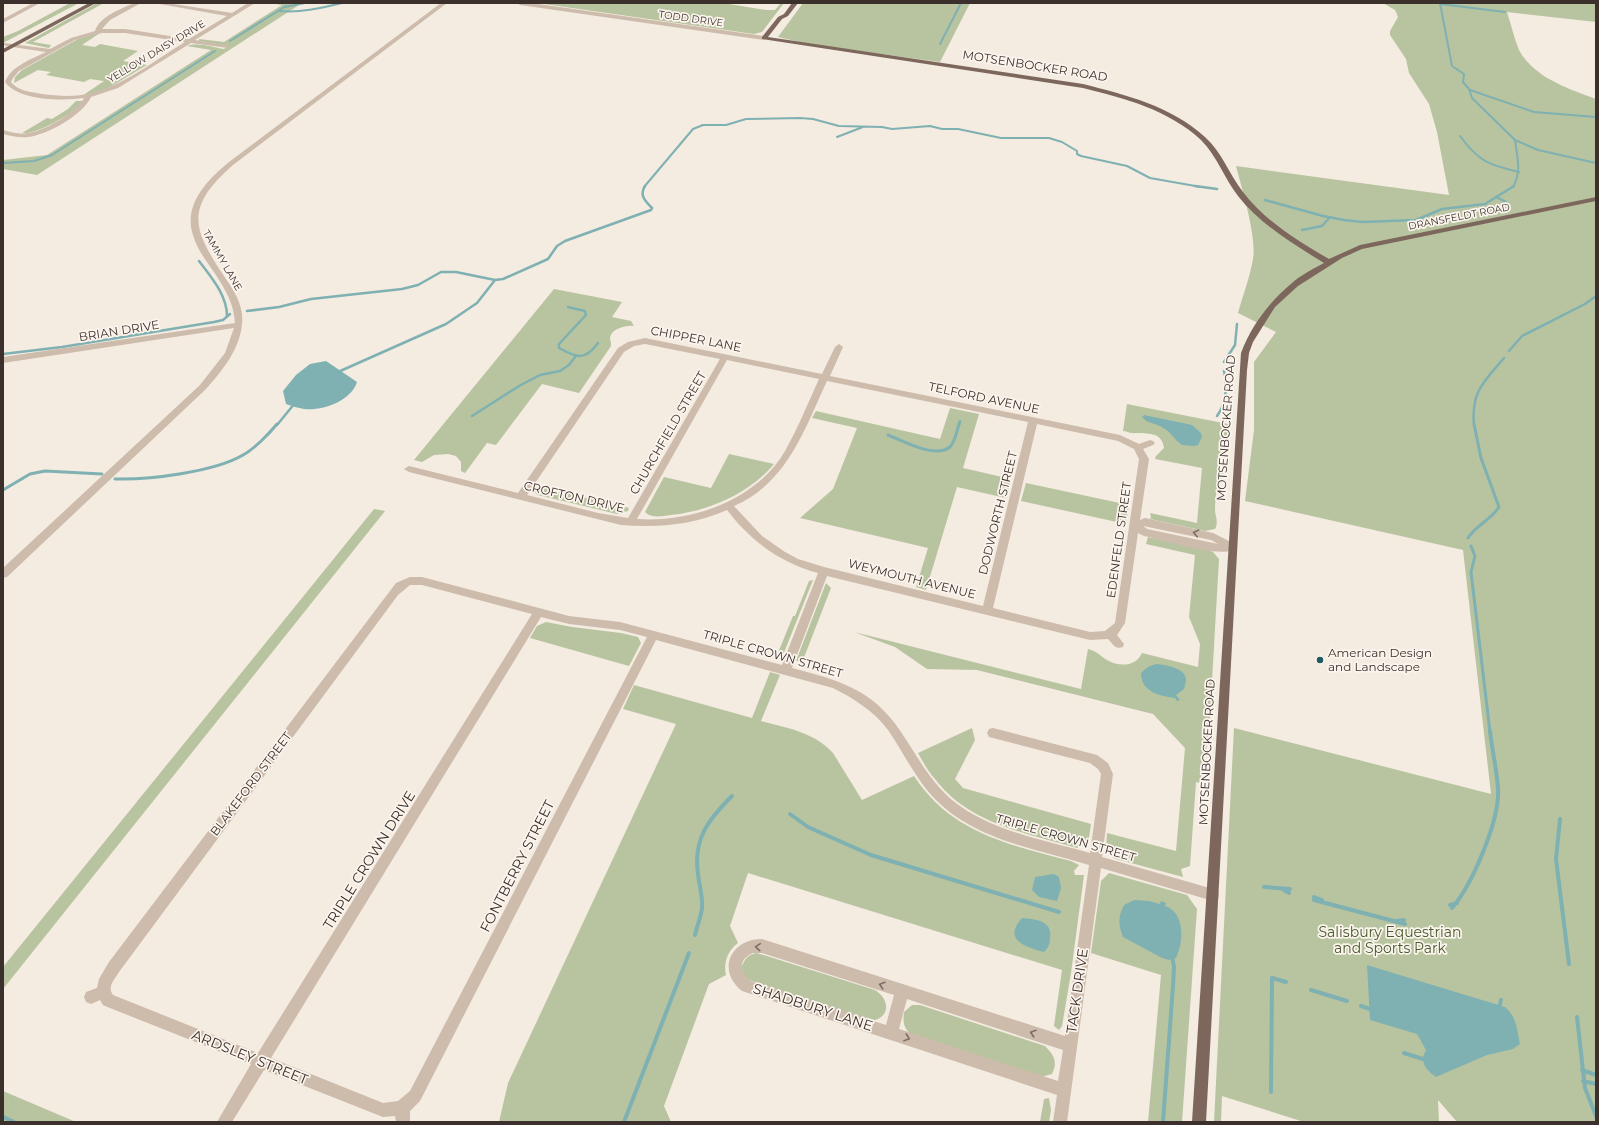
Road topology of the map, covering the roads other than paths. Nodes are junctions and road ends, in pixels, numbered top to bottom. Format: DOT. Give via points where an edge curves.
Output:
graph roads {
  1 [pos="23,3"];
  2 [pos="37,3"];
  3 [pos="83,3"];
  4 [pos="93,3"];
  5 [pos="138,3"];
  6 [pos="157,3"];
  7 [pos="252,3"];
  8 [pos="444,3"];
  9 [pos="520,3"];
  10 [pos="788,3"];
  11 [pos="795,3"];
  12 [pos="22,10"];
  13 [pos="233,15"];
  14 [pos="780,18"];
  15 [pos="3,21"];
  16 [pos="98,32"];
  17 [pos="764,38"];
  18 [pos="190,41"];
  19 [pos="4,45"];
  20 [pos="14,45"];
  21 [pos="226,47"];
  22 [pos="3,51"];
  23 [pos="49,52"];
  24 [pos="6,82"];
  25 [pos="88,96"];
  26 [pos="3,132"];
  27 [pos="1596,198"];
  28 [pos="1328,262"];
  29 [pos="238,325"];
  30 [pos="839,347"];
  31 [pos="725,357"];
  32 [pos="3,360"];
  33 [pos="824,378"];
  34 [pos="1034,421"];
  35 [pos="1150,442"];
  36 [pos="1138,447"];
  37 [pos="442,467"];
  38 [pos="409,469"];
  39 [pos="435,476"];
  40 [pos="521,496"];
  41 [pos="728,505"];
  42 [pos="631,521"];
  43 [pos="1135,525"];
  44 [pos="1232,547"];
  45 [pos="824,571"];
  46 [pos="3,574"];
  47 [pos="406,579"];
  48 [pos="987,611"];
  49 [pos="538,613"];
  50 [pos="653,634"];
  51 [pos="1110,634"];
  52 [pos="1119,644"];
  53 [pos="786,669"];
  54 [pos="994,733"];
  55 [pos="1095,861"];
  56 [pos="1213,895"];
  57 [pos="902,992"];
  58 [pos="97,995"];
  59 [pos="891,1033"];
  60 [pos="1070,1045"];
  61 [pos="262,1062"];
  62 [pos="1064,1090"];
  63 [pos="402,1114"];
  64 [pos="224,1122"];
  65 [pos="1060,1122"];
  66 [pos="1199,1122"];
  1 -- 12 [label="street" via="20,6"];
  2 -- 12 [label="street"];
  3 -- 19 [label="main road"];
  4 -- 20 [label="main road"];
  5 -- 16 [label="street" via="104,22 98,27"];
  6 -- 13 [label="street"];
  7 -- 13 [label="street, YELLOW DAISY DRIVE"];
  8 -- 29 [label="street, TAMMY LANE" via="240,157 220,173 206,189 196,207 194,228 200,245 233,295"];
  9 -- 17 [label="street, TODD DRIVE"];
  10 -- 14 [label="main road" via="779,14"];
  11 -- 14 [label="main road" via="786,15"];
  12 -- 15 [label="street"];
  13 -- 18 [label="street, YELLOW DAISY DRIVE"];
  14 -- 17 [label="main road"];
  16 -- 18 [label="street" via="125,31"];
  16 -- 23 [label="street" via="73,39"];
  17 -- 28 [label="main road, MOTSENBOCKER ROAD" via="1083,86 1152,107 1170,115 1204,140 1215,153 1232,184 1263,218"];
  18 -- 21 [label="street"];
  18 -- 25 [label="street, YELLOW DAISY DRIVE" via="116,87"];
  19 -- 20 [label="street"];
  20 -- 22 [label="main road"];
  20 -- 23 [label="street" via="16,49"];
  23 -- 24 [label="street" via="17,70"];
  24 -- 25 [label="street, YELLOW DAISY DRIVE" via="14,90 41,95 67,99"];
  25 -- 26 [label="street" via="87,102 79,110 30,137"];
  27 -- 28 [label="main road, DRANSFELDT ROAD" via="1373,244 1350,251"];
  28 -- 44 [label="main road, MOTSENBOCKER ROAD" via="1283,295 1269,311 1247,346 1243,370"];
  29 -- 32 [label="street, BRIAN DRIVE"];
  29 -- 46 [label="street, TAMMY LANE" via="230,351 212,378"];
  30 -- 33 [label="street, CROFTON DRIVE"];
  31 -- 33 [label="street, CHIPPER LANE"];
  31 -- 40 [label="street, CHIPPER LANE" via="632,339 621,350"];
  31 -- 42 [label="street, CHURCHFIELD STREET"];
  33 -- 34 [label="street, TELFORD AVENUE"];
  33 -- 41 [label="street, CROFTON DRIVE" via="780,467 760,487"];
  34 -- 36 [label="street, TELFORD AVENUE" via="1120,438"];
  34 -- 48 [label="street, DODWORTH STREET"];
  35 -- 36 [label="street"];
  36 -- 43 [label="street, EDENFELD STREET" via="1144,459"];
  37 -- 39 [label="street"];
  38 -- 39 [label="street, CROFTON DRIVE"];
  39 -- 40 [label="street, CROFTON DRIVE"];
  40 -- 42 [label="street, CROFTON DRIVE"];
  41 -- 42 [label="street, CROFTON DRIVE" via="681,520"];
  41 -- 45 [label="street, WEYMOUTH AVENUE" via="763,544 791,560"];
  43 -- 44 [label="street" via="1151,534 1215,548"];
  43 -- 51 [label="street, EDENFELD STREET" via="1120,623"];
  44 -- 56 [label="main road, MOTSENBOCKER ROAD"];
  45 -- 48 [label="street, WEYMOUTH AVENUE"];
  45 -- 53 [label="street"];
  47 -- 49 [label="street, TRIPLE CROWN STREET"];
  47 -- 58 [label="street, BLAKEFORD STREET" via="114,967"];
  48 -- 51 [label="street, WEYMOUTH AVENUE" via="1090,636"];
  49 -- 50 [label="street, TRIPLE CROWN STREET"];
  49 -- 61 [label="street, TRIPLE CROWN DRIVE"];
  50 -- 53 [label="street, TRIPLE CROWN STREET"];
  50 -- 63 [label="street, FONTBERRY STREET" via="415,1096"];
  51 -- 52 [label="street"];
  53 -- 55 [label="street, TRIPLE CROWN STREET" via="835,684 864,700 890,725 935,791 971,820 1000,833"];
  54 -- 55 [label="street, TACK DRIVE" via="1093,760 1106,769"];
  55 -- 56 [label="street, TRIPLE CROWN STREET"];
  55 -- 60 [label="street, TACK DRIVE"];
  56 -- 66 [label="main road, MOTSENBOCKER ROAD"];
  57 -- 59 [label="street"];
  57 -- 59 [label="street, SHADBURY LANE, one-way" via="762,946 742,951 736,960 737,977 747,986"];
  60 -- 57 [label="street, SHADBURY LANE, one-way"];
  58 -- 61 [label="street, ARDSLEY STREET"];
  59 -- 62 [label="street, SHADBURY LANE, one-way"];
  60 -- 62 [label="street, TACK DRIVE"];
  61 -- 63 [label="street, ARDSLEY STREET" via="383,1110"];
  61 -- 64 [label="street, TRIPLE CROWN DRIVE"];
  62 -- 65 [label="street, TACK DRIVE"];
}
